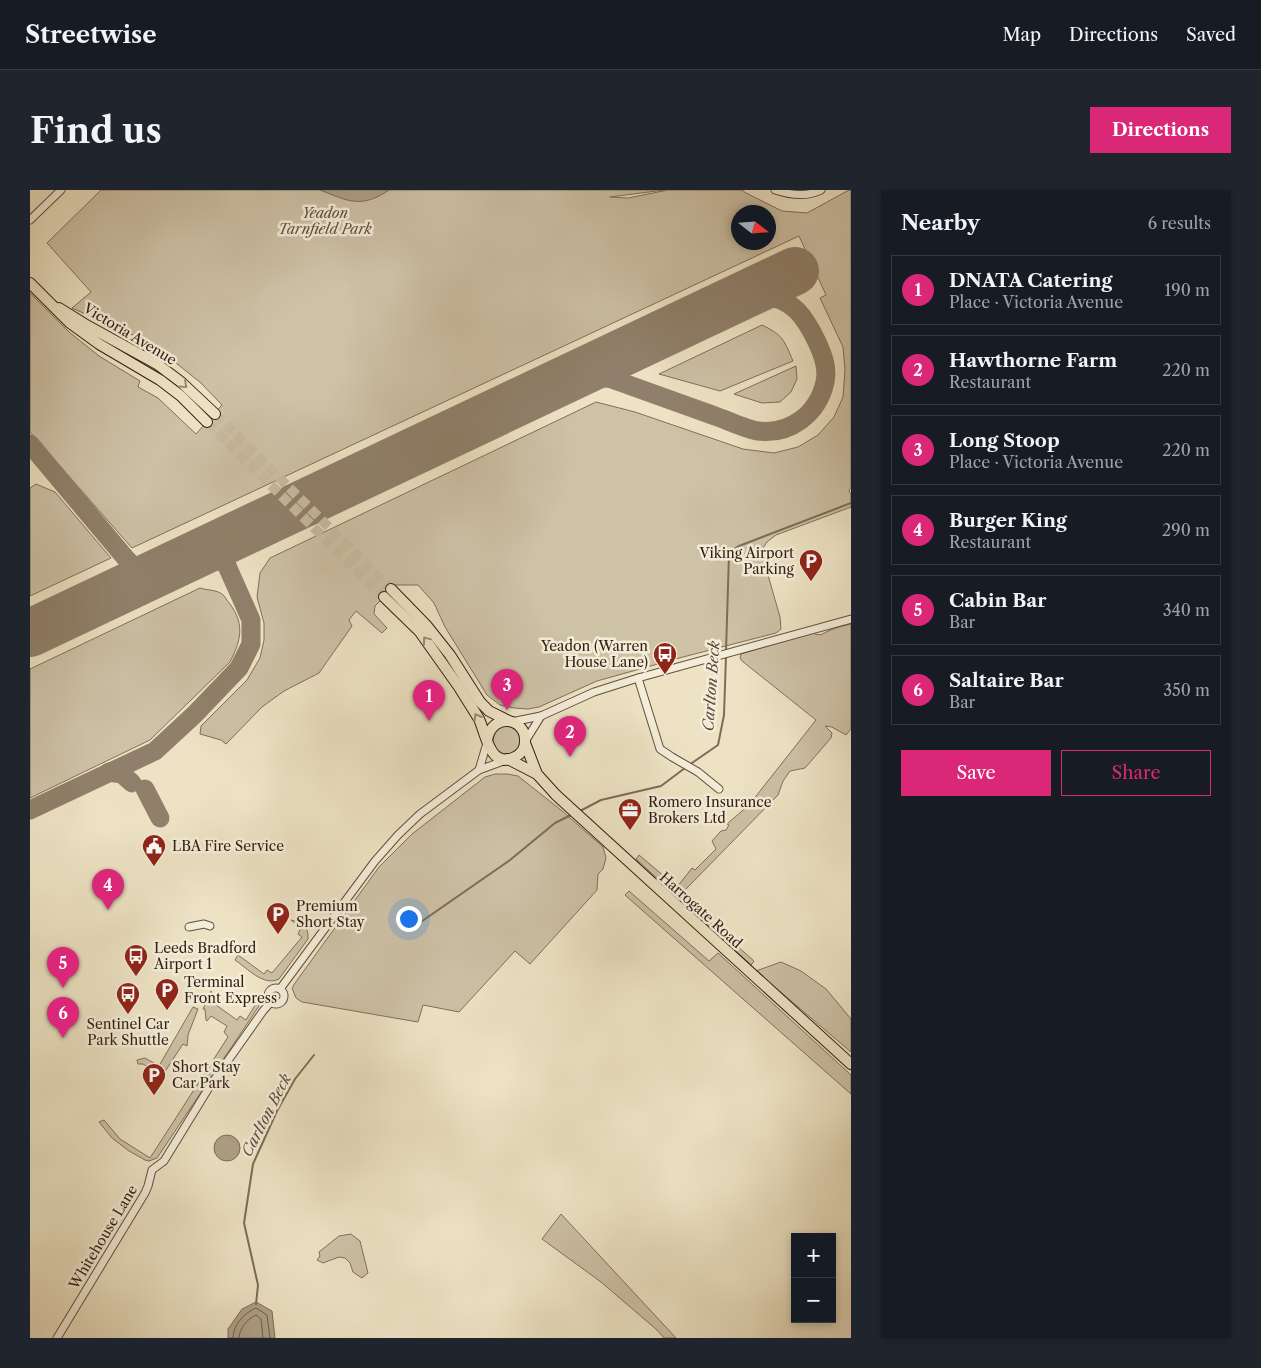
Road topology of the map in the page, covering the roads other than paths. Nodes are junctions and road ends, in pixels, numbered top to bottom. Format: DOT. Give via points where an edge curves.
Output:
graph roads {
  1 [pos="61,190"];
  2 [pos="775,190"];
  3 [pos="822,190"];
  4 [pos="30,220"];
  5 [pos="30,283"];
  6 [pos="49,302"];
  7 [pos="214,414"];
  8 [pos="207,422"];
  9 [pos="392,589"];
  10 [pos="384,597"];
  11 [pos="851,619"];
  12 [pos="445,658"];
  13 [pos="638,678"];
  14 [pos="541,716"];
  15 [pos="510,721"];
  16 [pos="526,741"];
  17 [pos="487,742"];
  18 [pos="507,759"];
  19 [pos="479,770"];
  20 [pos="537,774"];
  21 [pos="719,790"];
  22 [pos="210,926"];
  23 [pos="189,928"];
  24 [pos="280,989"];
  25 [pos="270,1003"];
  26 [pos="851,1064"];
  27 [pos="57,1338"];
  1 -- 4 [label="street"];
  2 -- 3 [label="street" via="788,194"];
  5 -- 6 [label="highway, Victoria Avenue"];
  6 -- 7 [label="highway, Victoria Avenue, one-way" via="157,364"];
  6 -- 8 [label="highway, Victoria Avenue" via="70,324 98,344 160,380"];
  9 -- 12 [label="highway" via="427,626"];
  12 -- 10 [label="highway, one-way"];
  11 -- 13 [label="street"];
  12 -- 15 [label="highway" via="480,702"];
  17 -- 12 [label="highway, one-way" via="479,719"];
  13 -- 14 [label="street" via="594,692"];
  13 -- 21 [label="street" via="660,749 698,772"];
  14 -- 15 [label="street"];
  14 -- 16 [label="street"];
  15 -- 16 [label="highway" via="519,725"];
  15 -- 17 [label="highway" via="503,721 492,728"];
  16 -- 18 [label="highway" via="519,754"];
  16 -- 20 [label="highway, Harrogate Road"];
  17 -- 18 [label="highway" via="492,753"];
  17 -- 19 [label="street"];
  18 -- 19 [label="street"];
  18 -- 20 [label="highway, Harrogate Road"];
  19 -- 24 [label="street" via="420,814 398,835"];
  20 -- 26 [label="highway, Harrogate Road" via="556,795"];
  22 -- 23 [label="street" via="204,924"];
  24 -- 25 [label="street" via="270,990 267,998"];
  24 -- 25 [label="street" via="284,995 282,1002"];
  25 -- 27 [label="street, Whitehouse Lane" via="210,1086 164,1162 152,1170 145,1193"];
}
